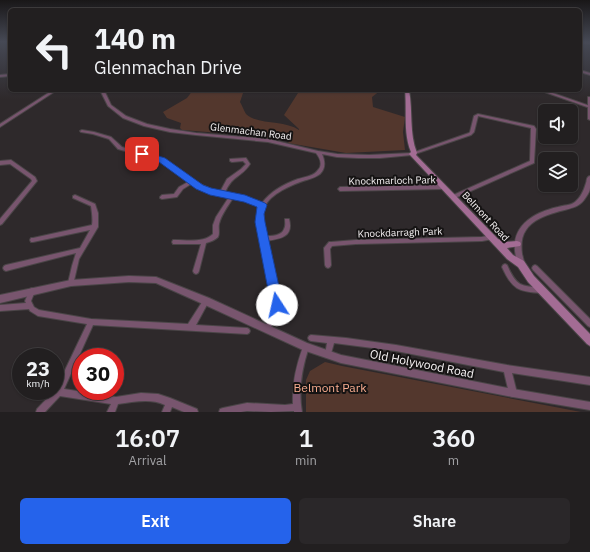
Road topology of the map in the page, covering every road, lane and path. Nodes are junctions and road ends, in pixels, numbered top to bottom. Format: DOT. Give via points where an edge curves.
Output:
graph roads {
  1 [pos="52,92"];
  2 [pos="102,92"];
  3 [pos="407,92"];
  4 [pos="547,92"];
  5 [pos="590,98"];
  6 [pos="590,107"];
  7 [pos="590,116"];
  8 [pos="590,119"];
  9 [pos="0,126"];
  10 [pos="82,131"];
  11 [pos="317,152"];
  12 [pos="413,154"];
  13 [pos="232,160"];
  14 [pos="0,163"];
  15 [pos="590,178"];
  16 [pos="191,182"];
  17 [pos="444,187"];
  18 [pos="340,189"];
  19 [pos="222,194"];
  20 [pos="232,196"];
  21 [pos="75,197"];
  22 [pos="162,197"];
  23 [pos="453,197"];
  24 [pos="262,205"];
  25 [pos="288,220"];
  26 [pos="0,223"];
  27 [pos="95,227"];
  28 [pos="491,237"];
  29 [pos="263,239"];
  30 [pos="33,240"];
  31 [pos="174,242"];
  32 [pos="204,242"];
  33 [pos="517,244"];
  34 [pos="81,250"];
  35 [pos="521,264"];
  36 [pos="328,265"];
  37 [pos="505,267"];
  38 [pos="6,268"];
  39 [pos="535,268"];
  40 [pos="196,271"];
  41 [pos="71,283"];
  42 [pos="542,290"];
  43 [pos="32,291"];
  44 [pos="0,299"];
  45 [pos="206,301"];
  46 [pos="30,306"];
  47 [pos="0,308"];
  48 [pos="91,322"];
  49 [pos="590,324"];
  50 [pos="190,328"];
  51 [pos="267,329"];
  52 [pos="247,331"];
  53 [pos="310,338"];
  54 [pos="330,340"];
  55 [pos="590,341"];
  56 [pos="306,347"];
  57 [pos="328,355"];
  58 [pos="507,369"];
  59 [pos="64,381"];
  60 [pos="590,381"];
  61 [pos="64,393"];
  62 [pos="513,393"];
  63 [pos="51,400"];
  64 [pos="116,401"];
  65 [pos="170,402"];
  66 [pos="590,406"];
  67 [pos="298,410"];
  68 [pos="40,412"];
  69 [pos="111,412"];
  70 [pos="166,412"];
  71 [pos="194,412"];
  72 [pos="223,412"];
  1 -- 9 [label="street"];
  2 -- 11 [label="street, Glenmachan Road" via="112,107 124,117 152,127 173,132 259,139"];
  3 -- 12 [label="main road"];
  4 -- 6 [label="street"];
  5 -- 6 [label="street"];
  6 -- 7 [label="street"];
  7 -- 8 [label="street"];
  10 -- 16 [label="street" via="110,138 120,148 162,160"];
  11 -- 12 [label="street, Glenmachan Road" via="363,156"];
  11 -- 24 [label="street" via="321,155 323,166 320,171 280,189"];
  12 -- 17 [label="main road, Belmont Road"];
  12 -- 23 [label="street, Glenmachan Road" via="470,134 478,114 534,129 532,162"];
  13 -- 19 [label="street" via="244,159 248,164 232,177"];
  14 -- 26 [label="street" via="11,162 35,181"];
  15 -- 33 [label="street" via="584,198 577,204 538,216 528,222 521,230"];
  16 -- 19 [label="street"];
  16 -- 22 [label="street" via="175,196"];
  17 -- 18 [label="street, Knockmarloch Park"];
  17 -- 23 [label="main road, Belmont Road"];
  19 -- 20 [label="street"];
  20 -- 24 [label="street"];
  20 -- 32 [label="street" via="219,217 216,234"];
  21 -- 27 [label="street" via="93,205"];
  23 -- 28 [label="main road, Belmont Road"];
  24 -- 29 [label="street" via="260,214"];
  25 -- 29 [label="street" via="284,235"];
  27 -- 30 [label="street"];
  27 -- 34 [label="street"];
  28 -- 33 [label="main road" via="505,245"];
  28 -- 35 [label="main road, Belmont Road" via="510,257"];
  28 -- 36 [label="street, Knockdarragh Park" via="331,244 327,248"];
  29 -- 51 [label="street" via="277,305"];
  31 -- 32 [label="street"];
  32 -- 40 [label="street"];
  33 -- 35 [label="street"];
  34 -- 38 [label="street"];
  34 -- 41 [label="street"];
  35 -- 42 [label="main road, Belmont Road"];
  37 -- 42 [label="street" via="512,281 519,287"];
  39 -- 49 [label="street"];
  41 -- 43 [label="street, Old Holywood Road"];
  41 -- 45 [label="street, Old Holywood Road" via="129,278 156,280"];
  42 -- 55 [label="main road, Belmont Road"];
  43 -- 44 [label="street, Old Holywood Road"];
  43 -- 46 [label="street" via="28,301"];
  45 -- 50 [label="street"];
  45 -- 51 [label="street, Old Holywood Road"];
  46 -- 47 [label="street"];
  46 -- 48 [label="street" via="38,313"];
  48 -- 50 [label="street"];
  48 -- 59 [label="street"];
  50 -- 52 [label="street"];
  51 -- 56 [label="street, Old Holywood Road"];
  53 -- 54 [label="street, Old Holywood Road"];
  54 -- 57 [label="street"];
  54 -- 58 [label="street, Old Holywood Road" via="396,348"];
  56 -- 57 [label="street, Old Holywood Road"];
  56 -- 67 [label="street" via="296,383"];
  57 -- 62 [label="street, Old Holywood Road" via="359,364"];
  58 -- 60 [label="street, Old Holywood Road"];
  58 -- 62 [label="street"];
  61 -- 64 [label="street"];
  62 -- 66 [label="street, Old Holywood Road"];
  63 -- 68 [label="street"];
  64 -- 65 [label="street" via="158,398"];
  64 -- 69 [label="street"];
  65 -- 70 [label="street"];
  65 -- 71 [label="street"];
  67 -- 72 [label="street" via="247,407"];
}
